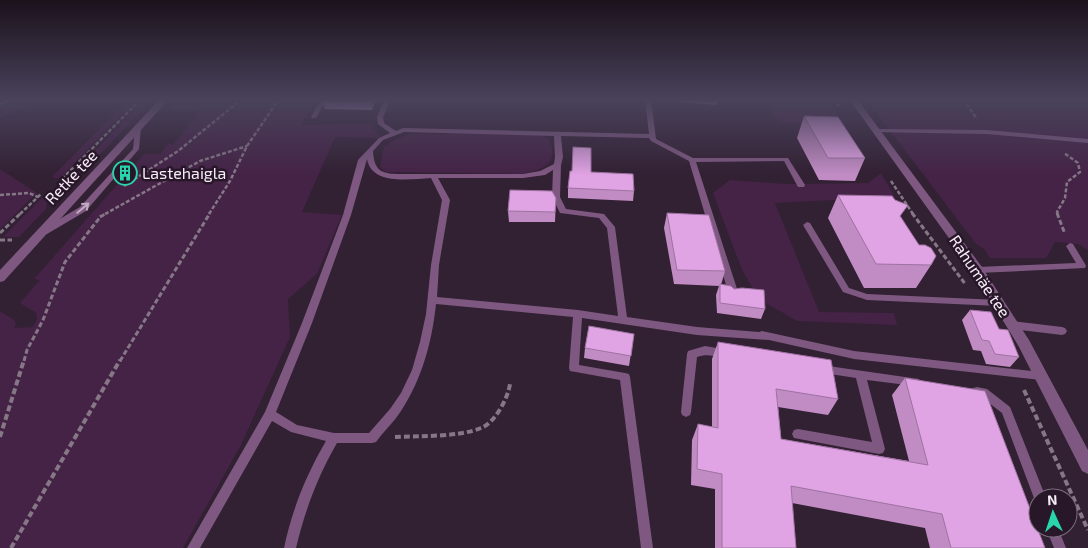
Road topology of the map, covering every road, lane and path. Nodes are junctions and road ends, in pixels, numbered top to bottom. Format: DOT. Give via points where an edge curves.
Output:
graph roads {
  1 [pos="116,125"];
  2 [pos="141,125"];
  3 [pos="211,125"];
  4 [pos="262,125"];
  5 [pos="382,125"];
  6 [pos="651,125"];
  7 [pos="871,125"];
  8 [pos="981,125"];
  9 [pos="876,131"];
  10 [pos="987,132"];
  11 [pos="395,133"];
  12 [pos="557,134"];
  13 [pos="652,136"];
  14 [pos="1052,137"];
  15 [pos="1088,141"];
  16 [pos="247,146"];
  17 [pos="370,151"];
  18 [pos="692,160"];
  19 [pos="557,165"];
  20 [pos="433,176"];
  21 [pos="62,179"];
  22 [pos="801,185"];
  23 [pos="119,189"];
  24 [pos="0,195"];
  25 [pos="102,216"];
  26 [pos="94,219"];
  27 [pos="808,225"];
  28 [pos="0,233"];
  29 [pos="0,240"];
  30 [pos="15,240"];
  31 [pos="1070,246"];
  32 [pos="978,270"];
  33 [pos="0,278"];
  34 [pos="734,295"];
  35 [pos="432,300"];
  36 [pos="998,303"];
  37 [pos="578,314"];
  38 [pos="623,321"];
  39 [pos="1012,325"];
  40 [pos="748,330"];
  41 [pos="1062,331"];
  42 [pos="767,337"];
  43 [pos="733,354"];
  44 [pos="808,366"];
  45 [pos="860,374"];
  46 [pos="1041,376"];
  47 [pos="510,384"];
  48 [pos="926,384"];
  49 [pos="1022,386"];
  50 [pos="964,389"];
  51 [pos="686,412"];
  52 [pos="270,414"];
  53 [pos="798,434"];
  54 [pos="0,437"];
  55 [pos="334,438"];
  56 [pos="372,438"];
  57 [pos="1083,448"];
  58 [pos="1088,466"];
  59 [pos="1036,488"];
  60 [pos="1088,530"];
  61 [pos="11,548"];
  62 [pos="194,548"];
  63 [pos="290,548"];
  64 [pos="647,548"];
  1 -- 21 [label="path"];
  2 -- 33 [label="street, Retke tee"];
  3 -- 23 [label="path" via="178,152"];
  4 -- 16 [label="path"];
  5 -- 11 [label="lane"];
  6 -- 13 [label="lane"];
  7 -- 9 [label="street, Rahumäe tee"];
  8 -- 10 [label="path"];
  9 -- 10 [label="lane"];
  9 -- 32 [label="street, Rahumäe tee"];
  10 -- 14 [label="lane"];
  11 -- 12 [label="lane" via="403,130"];
  11 -- 17 [label="lane" via="381,138"];
  12 -- 13 [label="lane"];
  12 -- 19 [label="lane"];
  13 -- 18 [label="lane" via="652,140"];
  14 -- 15 [label="lane"];
  14 -- 31 [label="path" via="1057,146 1078,163 1080,172 1067,182 1066,198 1057,212"];
  16 -- 25 [label="path" via="200,161"];
  16 -- 61 [label="path" via="230,181 147,314"];
  17 -- 20 [label="lane" via="376,172"];
  17 -- 52 [label="lane" via="362,160 347,215"];
  18 -- 22 [label="lane" via="786,159"];
  18 -- 34 [label="lane"];
  19 -- 20 [label="lane" via="542,173 524,176"];
  19 -- 38 [label="lane" via="556,197 563,211 601,216 611,227"];
  20 -- 35 [label="lane" via="446,200"];
  24 -- 28 [label="path" via="29,193 39,196"];
  25 -- 26 [label="path"];
  25 -- 54 [label="path" via="65,262 43,320 27,350"];
  27 -- 36 [label="lane" via="846,290 867,297"];
  29 -- 30 [label="path"];
  31 -- 32 [label="lane" via="1082,266"];
  32 -- 36 [label="street, Rahumäe tee"];
  35 -- 37 [label="lane"];
  35 -- 56 [label="lane" via="429,328 417,368 397,408"];
  36 -- 39 [label="street, Rahumäe tee"];
  37 -- 38 [label="lane"];
  37 -- 64 [label="lane" via="574,368 625,377"];
  38 -- 42 [label="lane"];
  39 -- 41 [label="lane"];
  39 -- 46 [label="street, Rahumäe tee"];
  40 -- 42 [label="lane"];
  42 -- 46 [label="lane" via="854,355"];
  43 -- 51 [label="lane" via="705,350 692,354"];
  44 -- 45 [label="lane"];
  45 -- 48 [label="lane"];
  45 -- 53 [label="lane" via="879,449"];
  46 -- 57 [label="street, Rahumäe tee"];
  47 -- 56 [label="path" via="501,409 482,428 444,435"];
  49 -- 60 [label="path"];
  50 -- 59 [label="lane" via="983,392 1006,410"];
  52 -- 55 [label="lane" via="295,429"];
  52 -- 62 [label="lane"];
  55 -- 56 [label="lane"];
  55 -- 63 [label="lane" via="317,466 297,517"];
  57 -- 58 [label="street, Rahumäe tee"];
}
